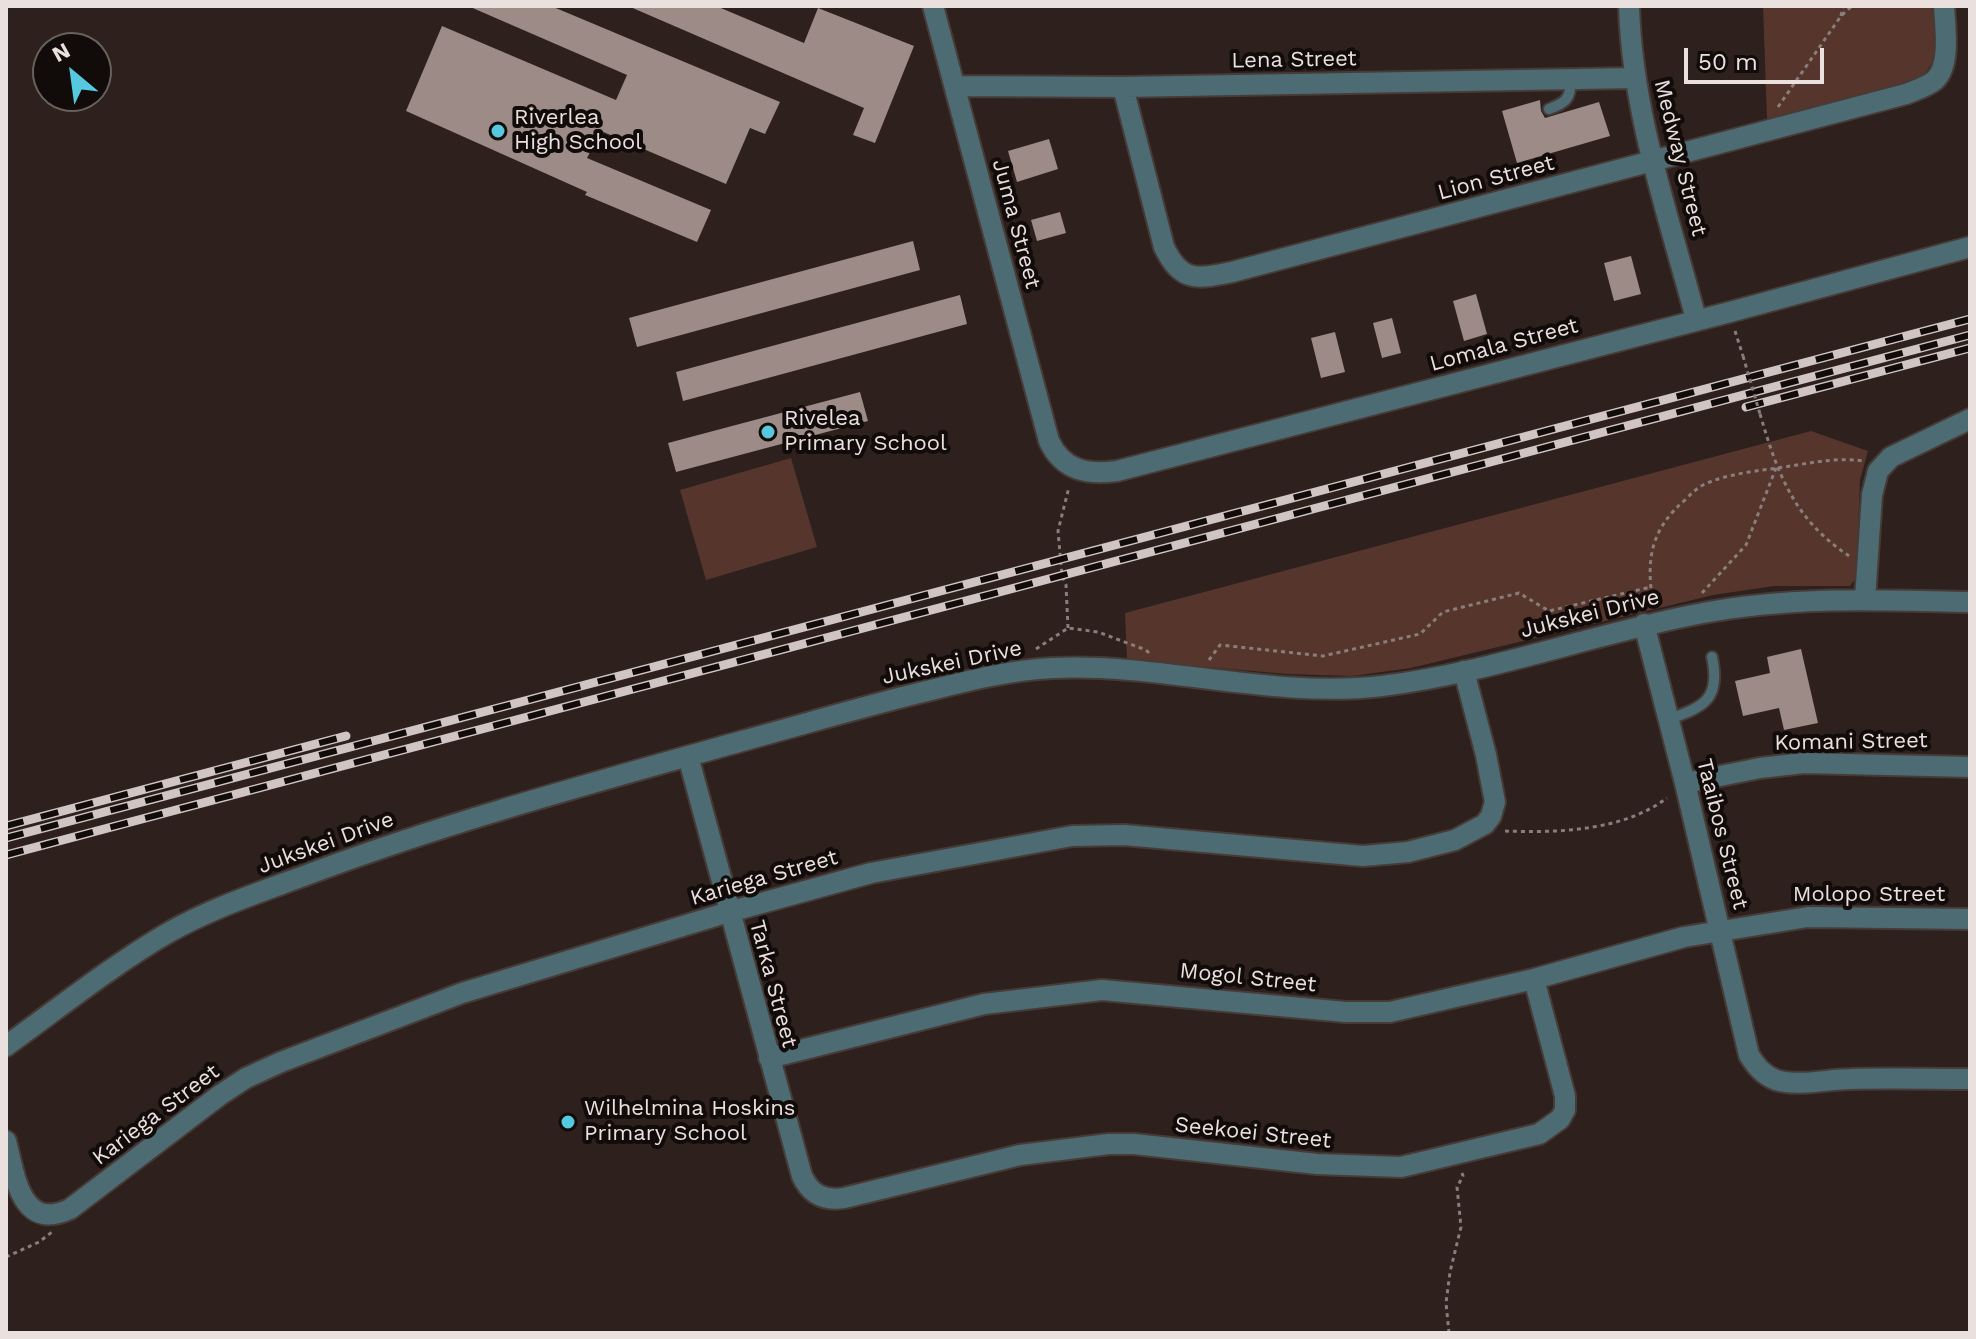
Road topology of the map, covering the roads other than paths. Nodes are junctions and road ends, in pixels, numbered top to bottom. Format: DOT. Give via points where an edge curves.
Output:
graph roads {
  1 [pos="933,6"];
  2 [pos="1629,6"];
  3 [pos="1944,6"];
  4 [pos="1635,78"];
  5 [pos="1571,79"];
  6 [pos="955,86"];
  7 [pos="1123,87"];
  8 [pos="1549,109"];
  9 [pos="1654,161"];
  10 [pos="1970,247"];
  11 [pos="1696,319"];
  12 [pos="1970,419"];
  13 [pos="1079,471"];
  14 [pos="1865,599"];
  15 [pos="1970,602"];
  16 [pos="1651,623"];
  17 [pos="1712,657"];
  18 [pos="1464,671"];
  19 [pos="1669,719"];
  20 [pos="688,756"];
  21 [pos="1970,767"];
  22 [pos="1685,783"];
  23 [pos="729,912"];
  24 [pos="1970,919"];
  25 [pos="1721,931"];
  26 [pos="1534,979"];
  27 [pos="6,1046"];
  28 [pos="769,1058"];
  29 [pos="1970,1079"];
  30 [pos="6,1141"];
  31 [pos="802,1176"];
  1 -- 6 [label="street, Juma Street"];
  2 -- 4 [label="street, Medway Street"];
  3 -- 9 [label="street, Lion Street" via="1945,52 1940,73 1925,86"];
  4 -- 5 [label="street, Lena Street"];
  4 -- 9 [label="street, Medway Street"];
  5 -- 7 [label="street, Lena Street"];
  5 -- 8 [label="lane" via="1567,101"];
  6 -- 7 [label="street, Lena Street"];
  6 -- 13 [label="street, Juma Street" via="1054,453"];
  7 -- 9 [label="street, Lion Street" via="1164,247 1176,268 1191,277 1232,272"];
  9 -- 11 [label="street, Medway Street"];
  10 -- 11 [label="street, Lomala Street"];
  11 -- 13 [label="street, Lomala Street" via="1117,471"];
  12 -- 14 [label="street" via="1891,457 1874,479"];
  14 -- 15 [label="street, Jukskei Drive"];
  14 -- 16 [label="street, Jukskei Drive" via="1767,603"];
  16 -- 18 [label="street, Jukskei Drive"];
  16 -- 19 [label="street, Taaibos Street"];
  17 -- 19 [label="lane" via="1711,696"];
  18 -- 20 [label="street, Jukskei Drive" via="1352,688 1117,669 1011,672"];
  18 -- 23 [label="street, Kariega Street" via="1494,795 1491,816 1466,835 1432,847 1363,856 1124,835 1072,836 871,873"];
  19 -- 22 [label="street, Taaibos Street"];
  20 -- 23 [label="street, Tarka Street"];
  20 -- 27 [label="street, Jukskei Drive" via="439,827 208,914 112,968"];
  21 -- 22 [label="street, Komani Street" via="1793,763"];
  22 -- 25 [label="street, Taaibos Street"];
  23 -- 28 [label="street, Tarka Street"];
  23 -- 30 [label="street, Kariega Street" via="462,993 262,1070 176,1126 60,1214 37,1212 21,1197"];
  24 -- 25 [label="street, Molopo Street" via="1808,917"];
  25 -- 26 [label="street, Mogol Street"];
  25 -- 29 [label="street, Taaibos Street" via="1749,1055 1765,1074 1778,1081"];
  26 -- 28 [label="street, Mogol Street" via="1409,1009 1371,1012 1102,990 984,1004"];
  26 -- 31 [label="street, Seekoei Street" via="1565,1110 1552,1128 1539,1134 1425,1163 1376,1168 1134,1144 1081,1146 833,1199 814,1193"];
  28 -- 31 [label="street, Tarka Street"];
}
